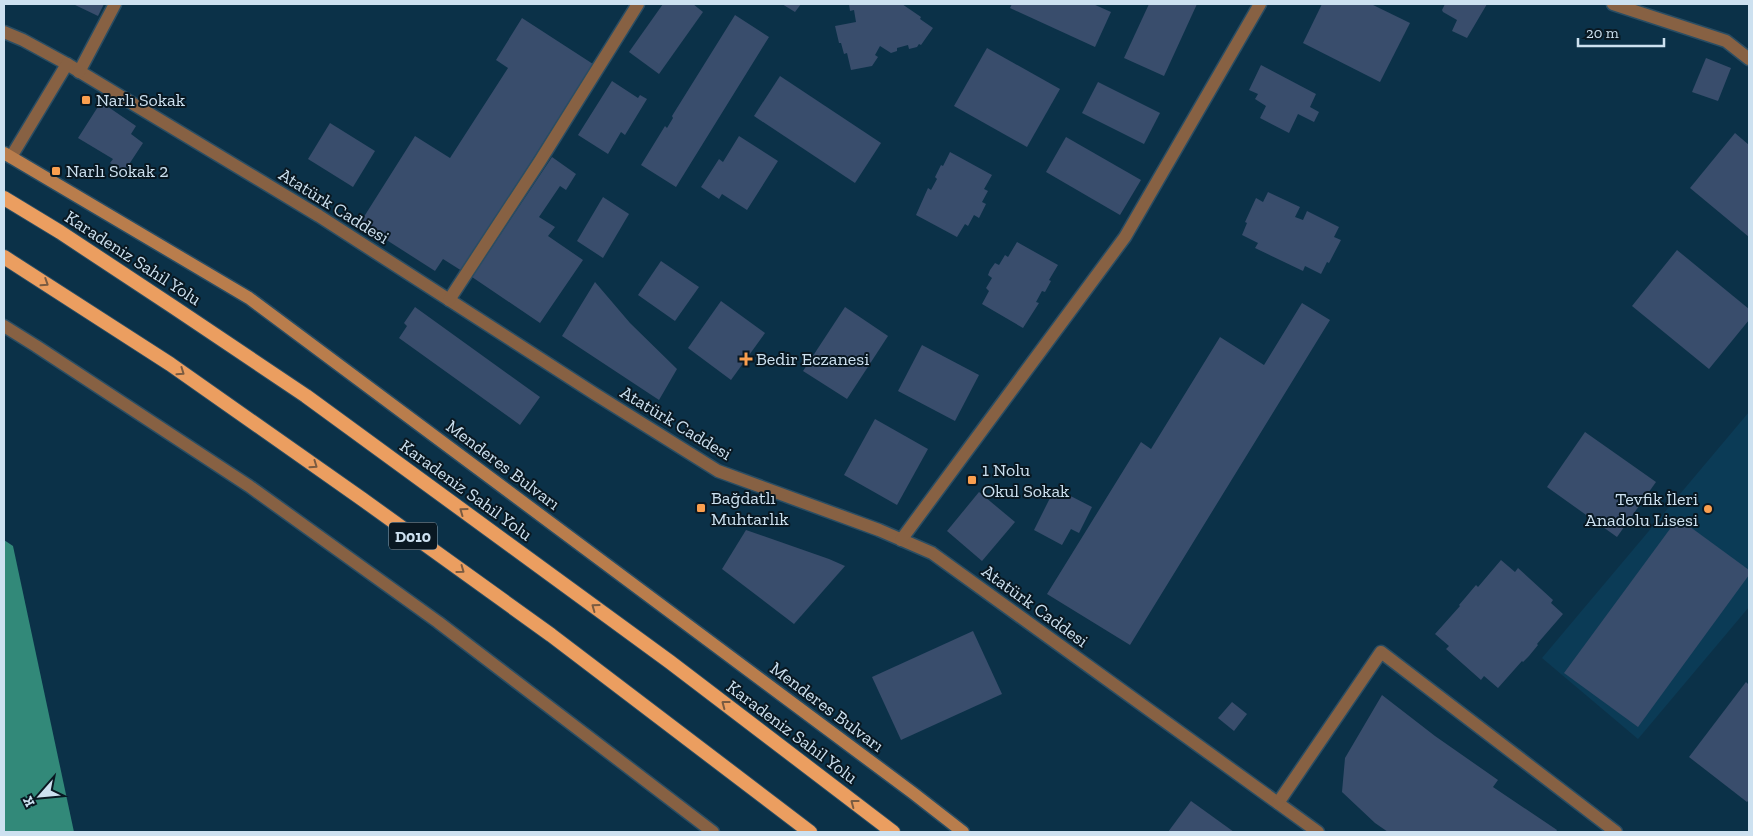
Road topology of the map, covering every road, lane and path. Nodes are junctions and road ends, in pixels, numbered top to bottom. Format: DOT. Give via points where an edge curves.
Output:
graph roads {
  1 [pos="115,4"];
  2 [pos="638,4"];
  3 [pos="1260,4"];
  4 [pos="1613,4"];
  5 [pos="4,32"];
  6 [pos="1749,59"];
  7 [pos="67,64"];
  8 [pos="79,72"];
  9 [pos="7,155"];
  10 [pos="4,198"];
  11 [pos="4,257"];
  12 [pos="449,300"];
  13 [pos="4,326"];
  14 [pos="902,540"];
  15 [pos="1278,803"];
  16 [pos="713,832"];
  17 [pos="810,832"];
  18 [pos="893,832"];
  19 [pos="963,832"];
  20 [pos="1318,832"];
  21 [pos="1616,832"];
  1 -- 8 [label="street"];
  2 -- 12 [label="street"];
  3 -- 14 [label="street" via="1125,237"];
  4 -- 6 [label="street" via="1726,41"];
  5 -- 7 [label="street, Atatürk Caddesi"];
  7 -- 8 [label="street, Atatürk Caddesi"];
  7 -- 9 [label="street"];
  8 -- 12 [label="street, Atatürk Caddesi" via="319,216"];
  9 -- 19 [label="main road, Menderes Bulvarı" via="249,298"];
  18 -- 10 [label="highway, Karadeniz Sahil Yolu, one-way" via="670,662 306,396"];
  11 -- 17 [label="highway, D010, one-way" via="170,364 362,499 552,635"];
  12 -- 14 [label="street, Atatürk Caddesi" via="718,471"];
  13 -- 16 [label="street" via="249,486 438,622"];
  14 -- 15 [label="street, Atatürk Caddesi" via="932,553"];
  15 -- 20 [label="street, Atatürk Caddesi"];
  15 -- 21 [label="street" via="1382,652"];
}
